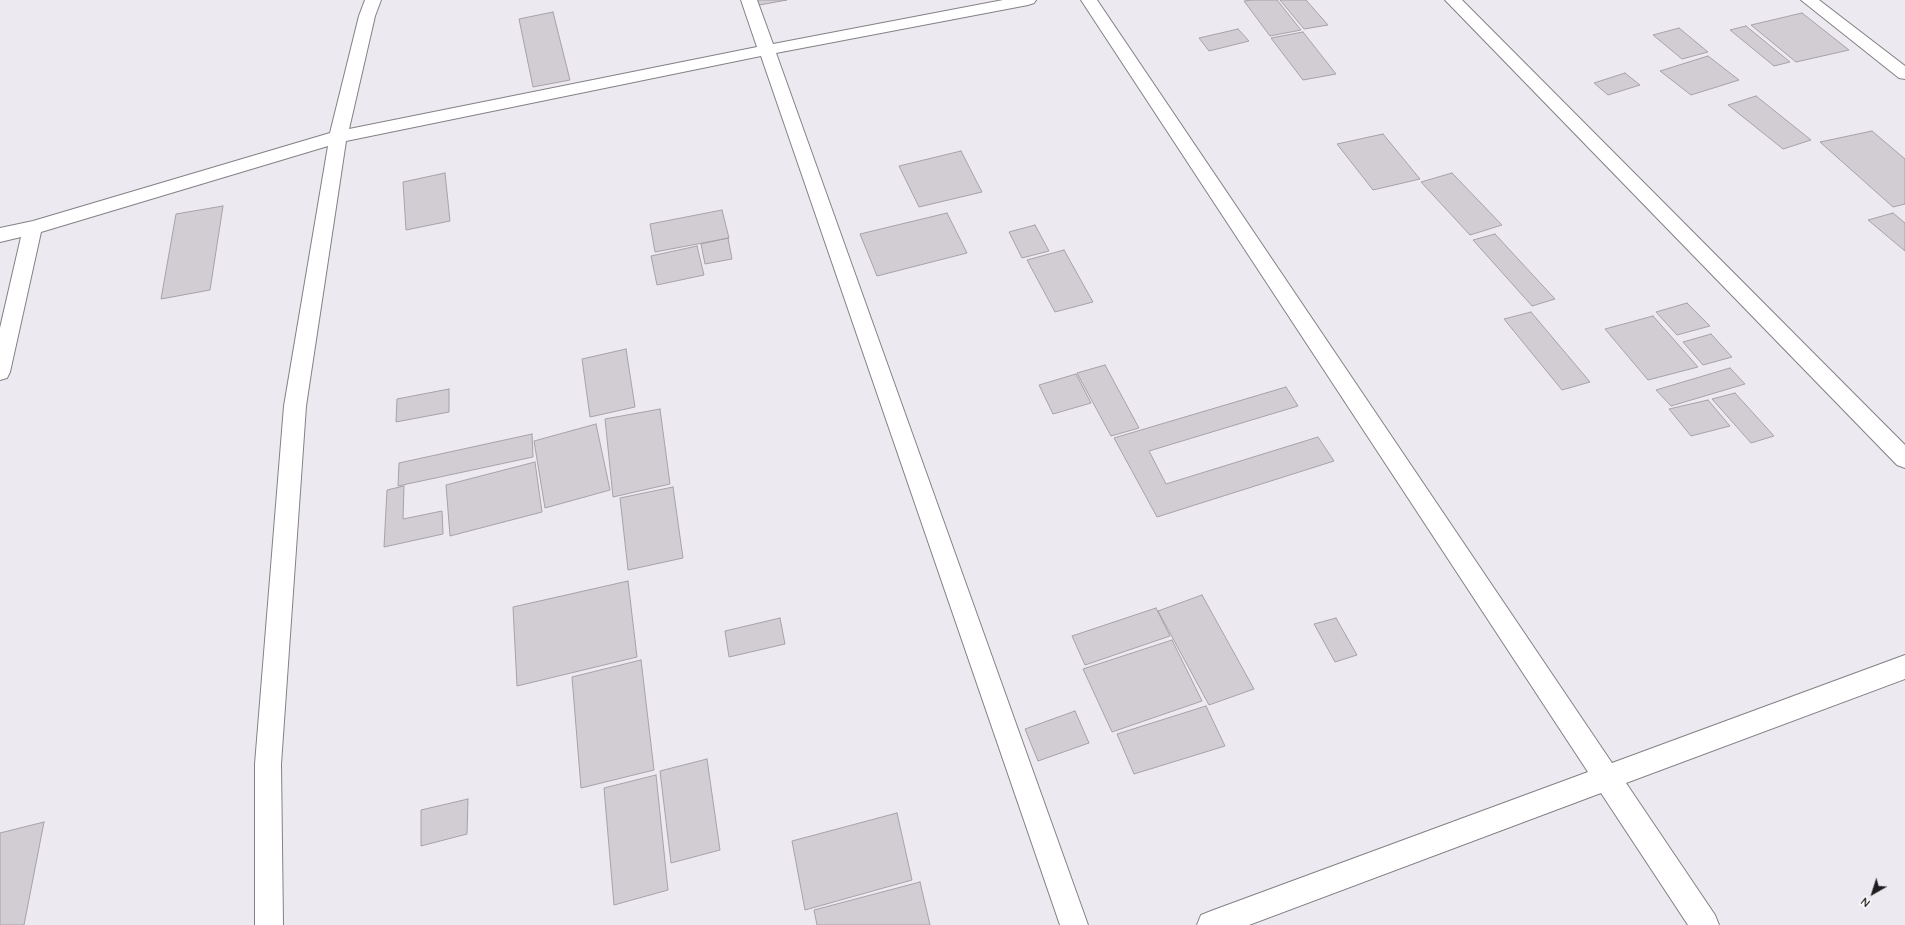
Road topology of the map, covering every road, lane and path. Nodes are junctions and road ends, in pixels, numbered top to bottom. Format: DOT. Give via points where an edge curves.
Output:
graph roads {
  1 [pos="373,0"];
  2 [pos="749,0"];
  3 [pos="1028,0"];
  4 [pos="1089,0"];
  5 [pos="1453,0"];
  6 [pos="1809,0"];
  7 [pos="767,50"];
  8 [pos="1905,74"];
  9 [pos="338,137"];
  10 [pos="33,228"];
  11 [pos="0,236"];
  12 [pos="0,372"];
  13 [pos="1905,459"];
  14 [pos="1905,667"];
  15 [pos="1607,778"];
  16 [pos="269,925"];
  17 [pos="1074,925"];
  18 [pos="1211,925"];
  19 [pos="1705,925"];
  1 -- 9 [label="street"];
  2 -- 7 [label="street"];
  3 -- 7 [label="street"];
  4 -- 15 [label="street"];
  5 -- 13 [label="street"];
  6 -- 8 [label="street"];
  7 -- 9 [label="street"];
  7 -- 17 [label="street"];
  9 -- 10 [label="street"];
  9 -- 16 [label="street" via="295,406 268,764"];
  10 -- 11 [label="street"];
  10 -- 12 [label="street"];
  14 -- 15 [label="street"];
  15 -- 18 [label="street"];
  15 -- 19 [label="street"];
}
